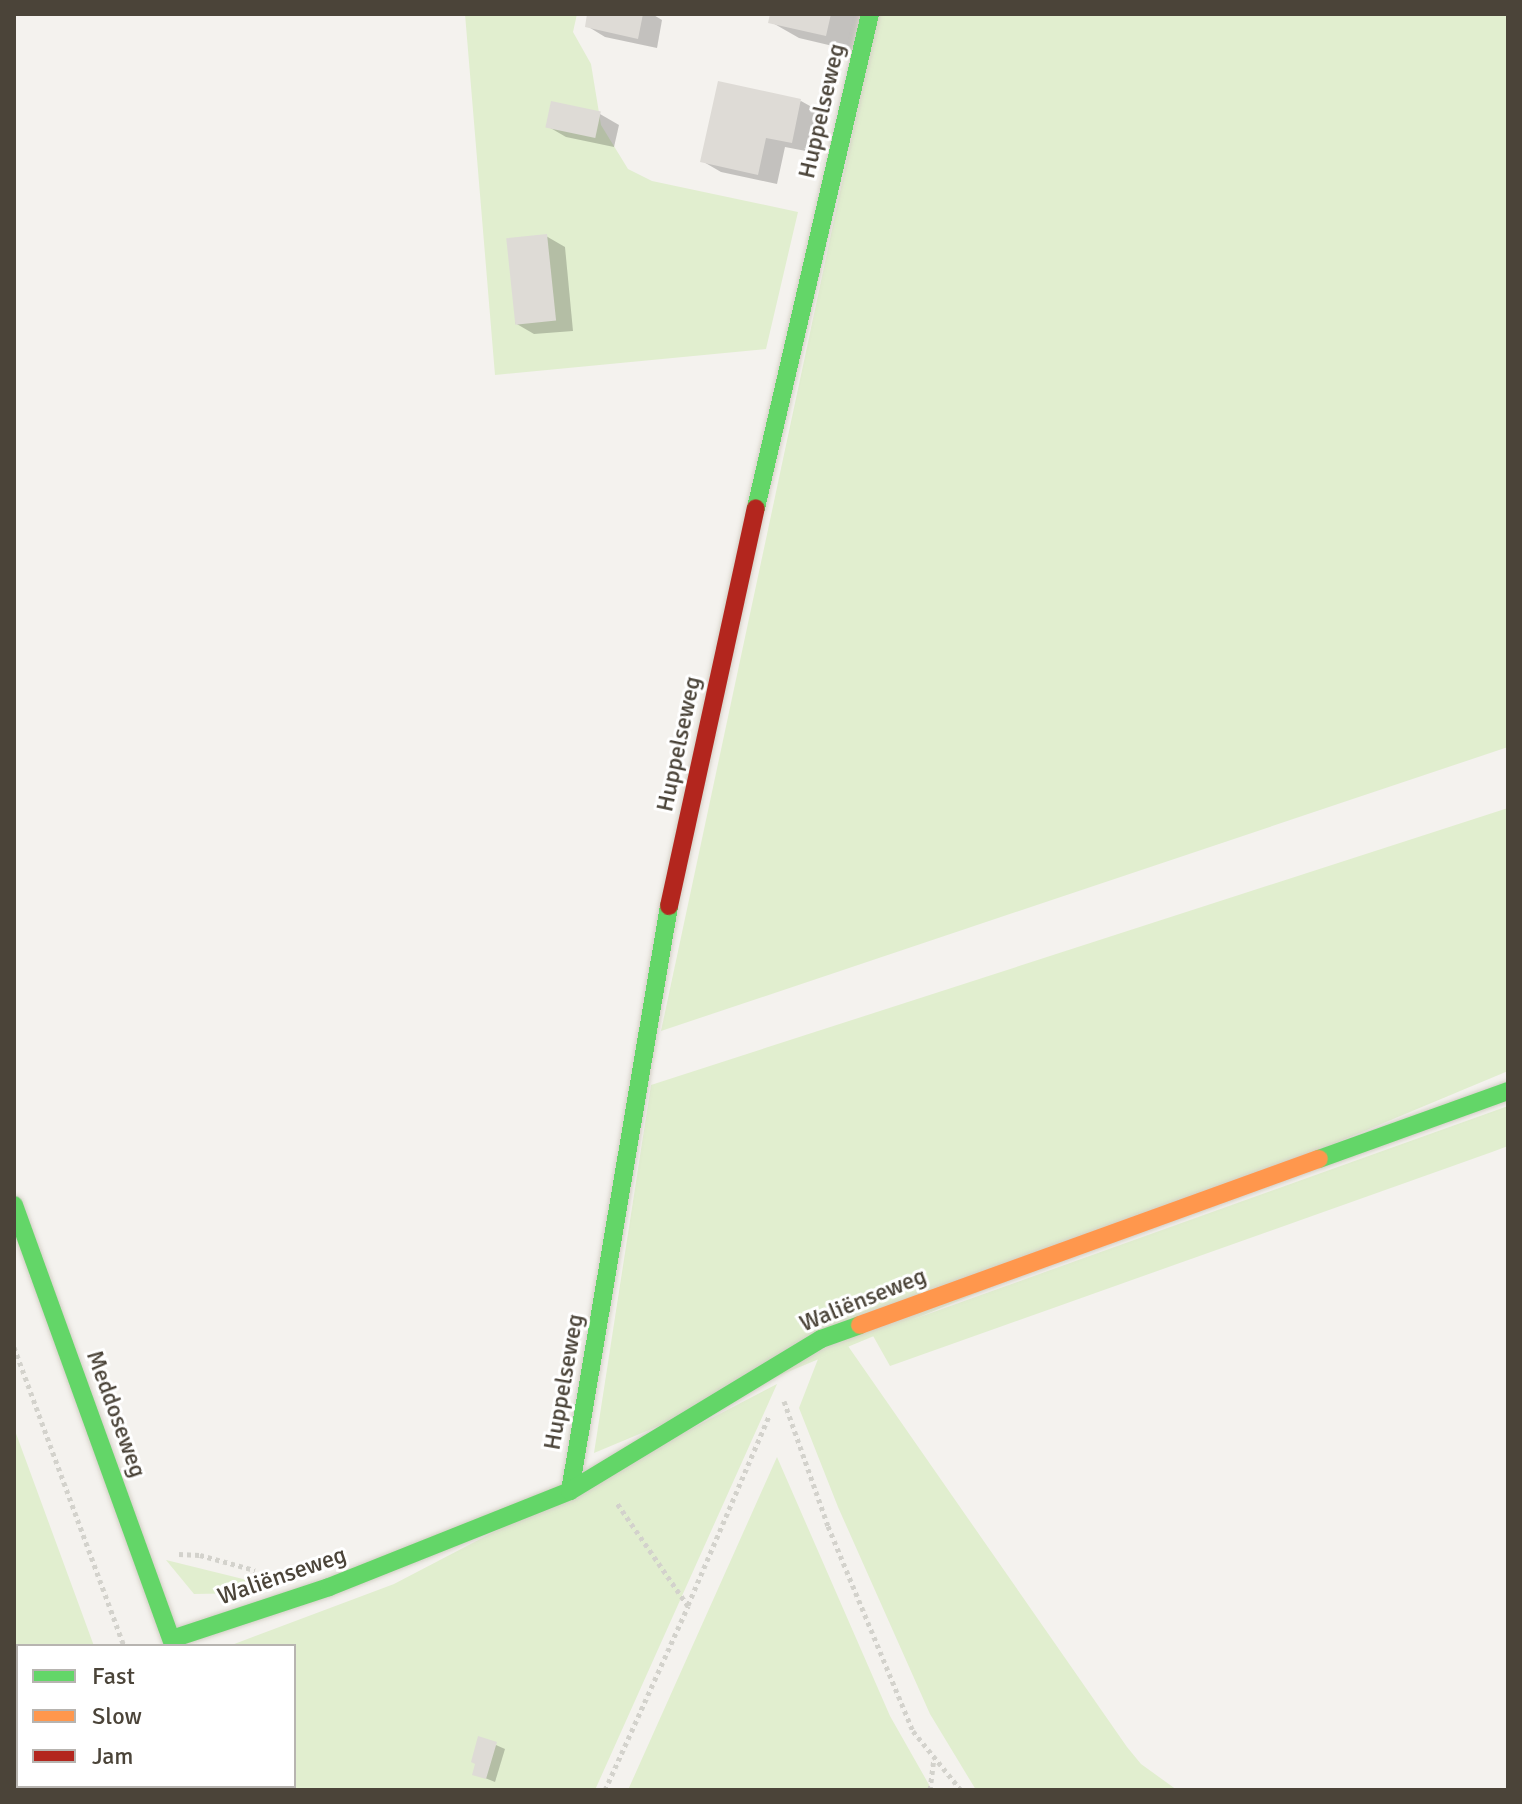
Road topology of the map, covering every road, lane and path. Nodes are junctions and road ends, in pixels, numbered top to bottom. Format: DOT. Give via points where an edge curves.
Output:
graph roads {
  1 [pos="870,14"];
  2 [pos="1508,1091"];
  3 [pos="14,1205"];
  4 [pos="14,1347"];
  5 [pos="603,1470"];
  6 [pos="570,1491"];
  7 [pos="143,1559"];
  8 [pos="259,1571"];
  9 [pos="97,1574"];
  10 [pos="688,1606"];
  11 [pos="173,1642"];
  12 [pos="123,1644"];
  13 [pos="934,1757"];
  14 [pos="605,1790"];
  15 [pos="930,1790"];
  16 [pos="961,1790"];
  1 -- 6 [label="street, Huppelseweg" via="672,889"];
  2 -- 5 [label="street, Waliënseweg" via="821,1339"];
  3 -- 7 [label="street, Meddoseweg"];
  4 -- 9 [label="path"];
  5 -- 6 [label="street, Waliënseweg"];
  5 -- 10 [label="path" via="608,1492"];
  6 -- 11 [label="street, Waliënseweg" via="329,1587"];
  7 -- 8 [label="path" via="170,1553 200,1555"];
  7 -- 9 [label="path"];
  7 -- 11 [label="street, Meddoseweg"];
  9 -- 12 [label="path"];
  10 -- 13 [label="path" via="780,1389 828,1526 900,1701 913,1731"];
  10 -- 14 [label="path"];
  13 -- 15 [label="path"];
  13 -- 16 [label="path"];
}
